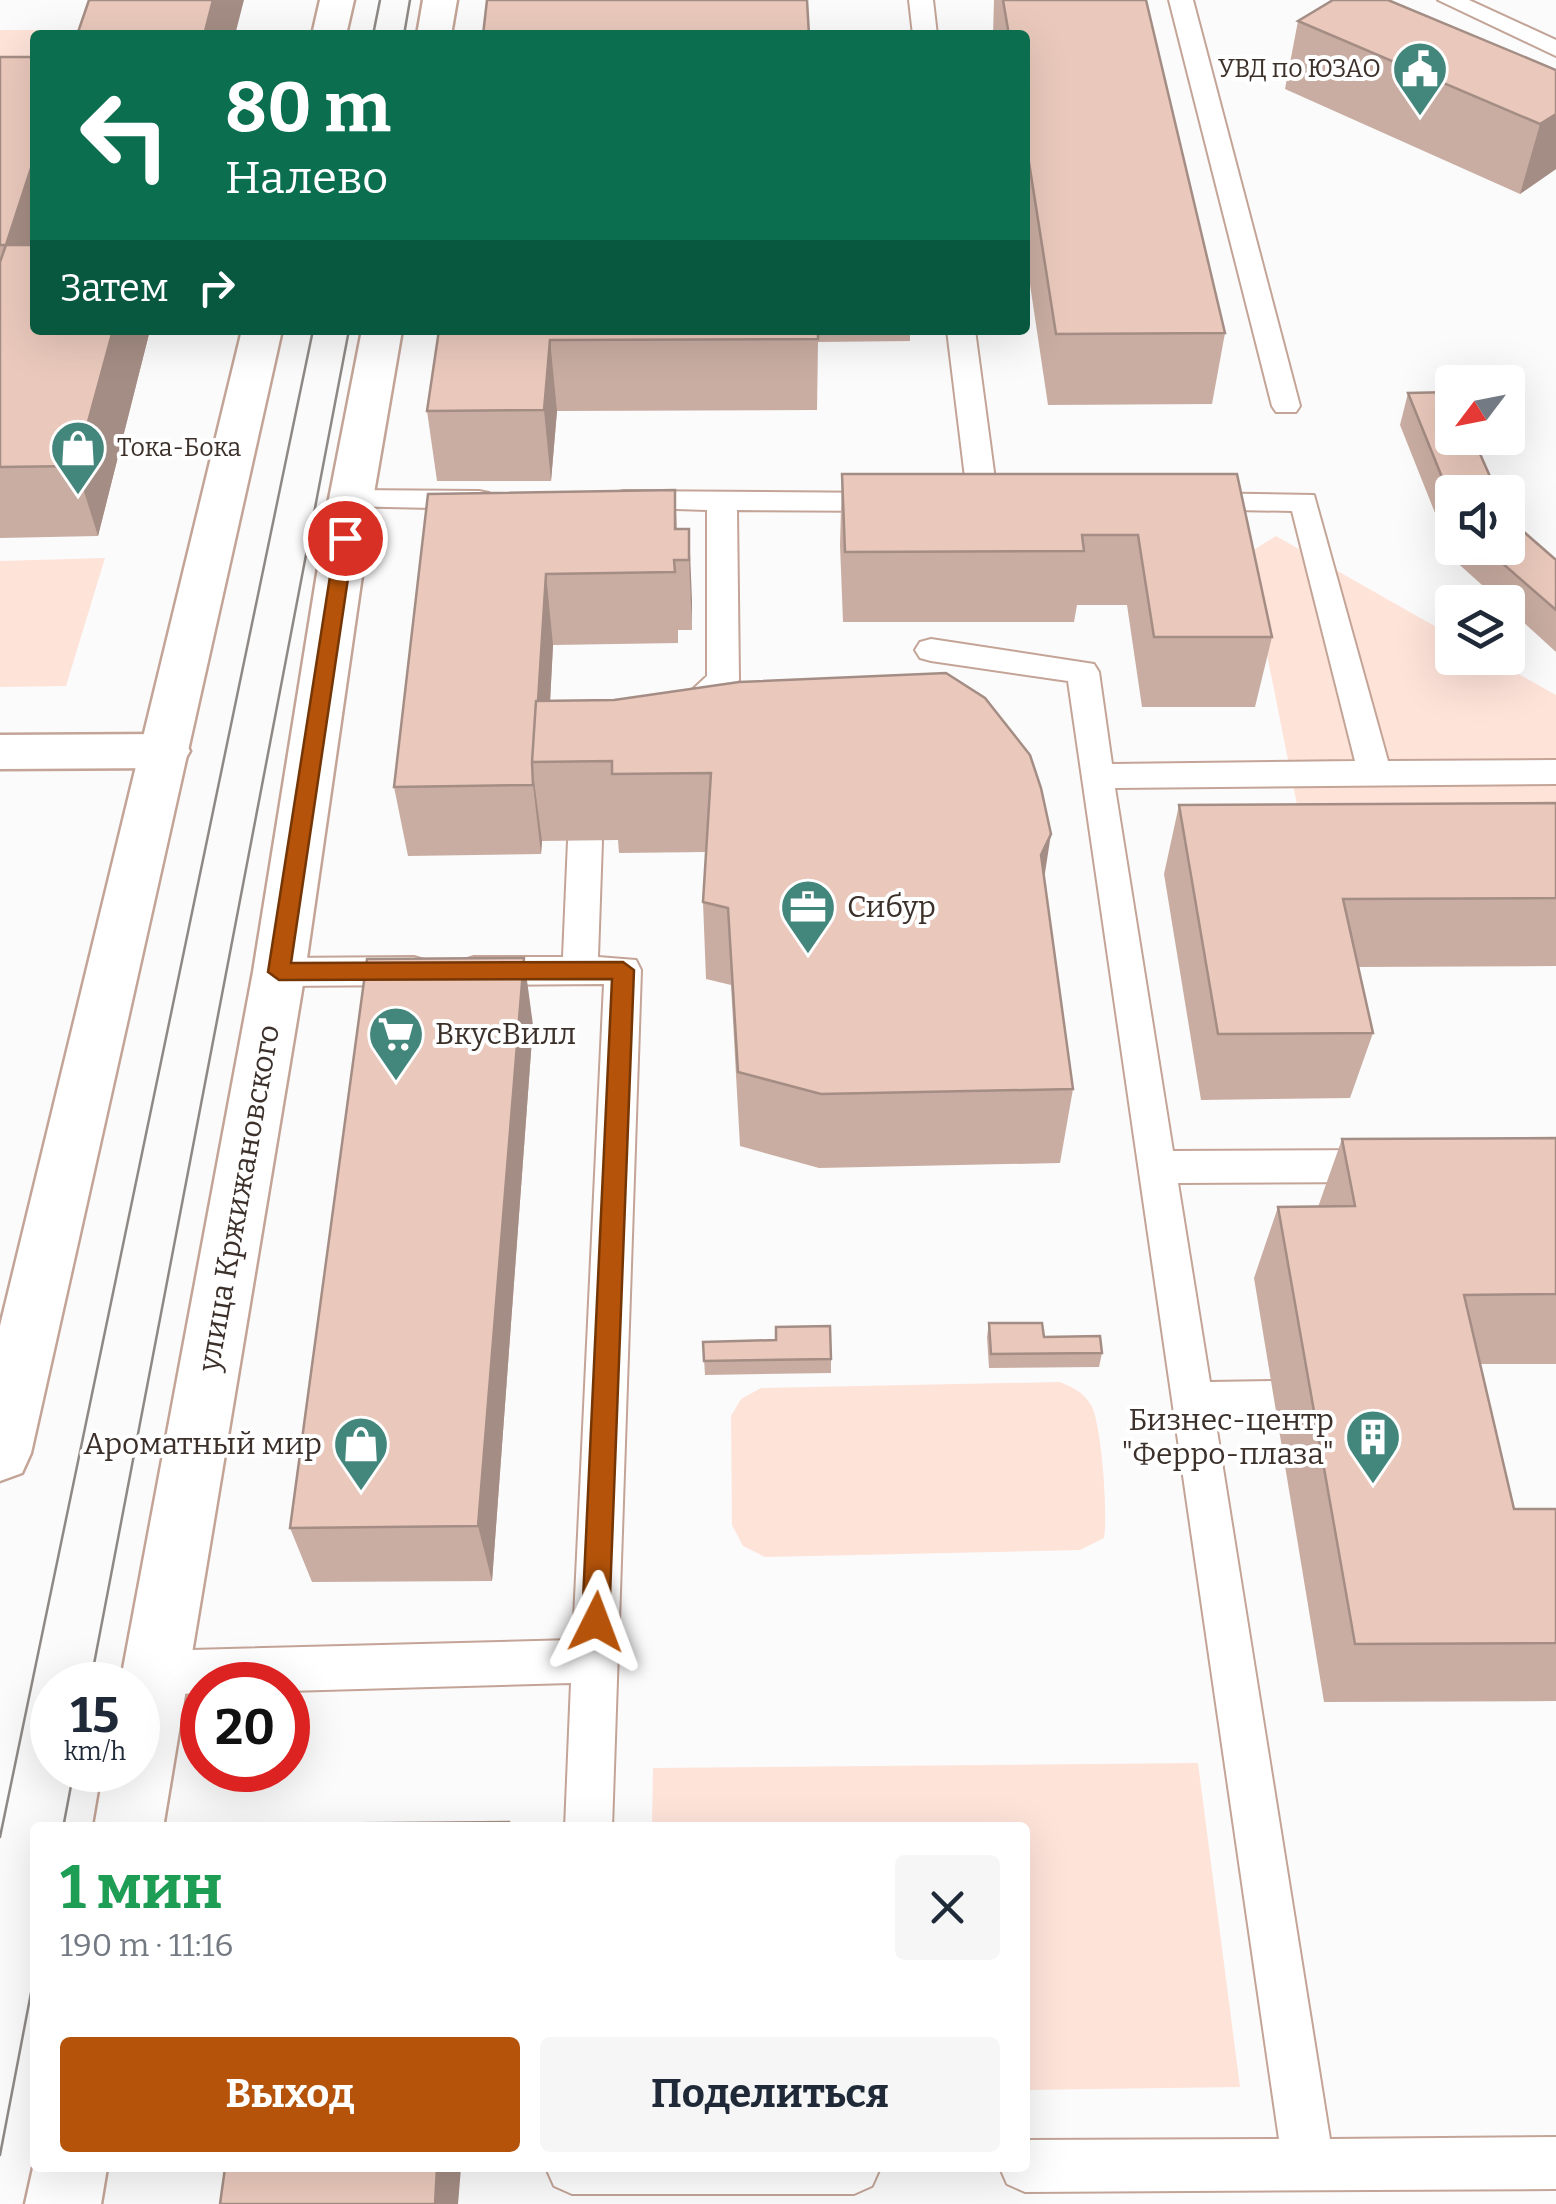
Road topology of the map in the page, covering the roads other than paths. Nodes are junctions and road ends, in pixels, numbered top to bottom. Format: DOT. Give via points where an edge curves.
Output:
graph roads {
  1 [pos="337,0"];
  2 [pos="440,0"];
  3 [pos="921,0"];
  4 [pos="1181,0"];
  5 [pos="1450,0"];
  6 [pos="330,30"];
  7 [pos="435,30"];
  8 [pos="924,30"];
  9 [pos="1556,50"];
  10 [pos="261,335"];
  11 [pos="381,335"];
  12 [pos="963,335"];
  13 [pos="1286,406"];
  14 [pos="351,499"];
  15 [pos="514,500"];
  16 [pos="590,500"];
  17 [pos="722,500"];
  18 [pos="983,502"];
  19 [pos="1020,502"];
  20 [pos="1172,502"];
  21 [pos="931,650"];
  22 [pos="656,736"];
  23 [pos="166,750"];
  24 [pos="0,752"];
  25 [pos="1556,772"];
  26 [pos="1375,773"];
  27 [pos="1097,776"];
  28 [pos="585,841"];
  29 [pos="580,970"];
  30 [pos="279,972"];
  31 [pos="1416,1166"];
  32 [pos="1156,1167"];
  33 [pos="10,1367"];
  34 [pos="1192,1400"];
  35 [pos="1275,1400"];
  36 [pos="0,1454"];
  37 [pos="594,1660"];
  38 [pos="156,1662"];
  39 [pos="160,1673"];
  40 [pos="134,1792"];
  41 [pos="129,1822"];
  42 [pos="588,1822"];
  43 [pos="1556,2163"];
  44 [pos="1308,2164"];
  45 [pos="1030,2166"];
  46 [pos="68,2172"];
  47 [pos="62,2204"];
  1 -- 6 [label="street"];
  2 -- 7 [label="street"];
  3 -- 8 [label="lane"];
  4 -- 13 [label="lane"];
  5 -- 9 [label="lane"];
  10 -- 23 [label="street"];
  11 -- 14 [label="street, улица Кржижановского"];
  12 -- 18 [label="lane"];
  14 -- 15 [label="lane"];
  14 -- 30 [label="street, улица Кржижановского"];
  16 -- 17 [label="lane"];
  17 -- 18 [label="lane"];
  17 -- 22 [label="lane" via="723,680"];
  18 -- 19 [label="lane"];
  20 -- 26 [label="lane" via="1304,502"];
  21 -- 27 [label="lane" via="1083,672"];
  23 -- 24 [label="street"];
  23 -- 33 [label="street"];
  25 -- 26 [label="lane"];
  26 -- 27 [label="lane"];
  27 -- 32 [label="lane"];
  28 -- 29 [label="lane"];
  29 -- 30 [label="lane"];
  29 -- 37 [label="lane" via="623,970"];
  30 -- 38 [label="street, улица Кржижановского"];
  31 -- 32 [label="lane"];
  32 -- 34 [label="lane"];
  33 -- 36 [label="street"];
  34 -- 35 [label="lane"];
  34 -- 44 [label="lane"];
  37 -- 39 [label="lane"];
  37 -- 42 [label="lane"];
  40 -- 41 [label="street, улица Кржижановского"];
  43 -- 44 [label="lane"];
  44 -- 45 [label="lane"];
  46 -- 47 [label="street"];
}
